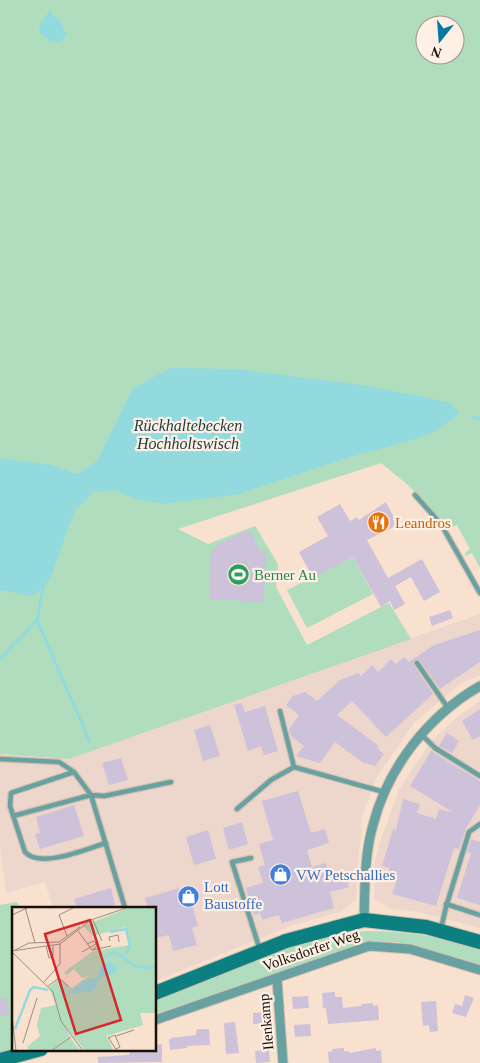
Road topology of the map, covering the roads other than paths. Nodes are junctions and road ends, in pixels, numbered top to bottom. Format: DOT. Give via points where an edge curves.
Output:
graph roads {
  1 [pos="415,495"];
  2 [pos="480,593"];
  3 [pos="417,663"];
  4 [pos="480,686"];
  5 [pos="448,708"];
  6 [pos="280,710"];
  7 [pos="421,734"];
  8 [pos="0,759"];
  9 [pos="294,767"];
  10 [pos="74,772"];
  11 [pos="480,776"];
  12 [pos="171,782"];
  13 [pos="384,792"];
  14 [pos="91,795"];
  15 [pos="237,809"];
  16 [pos="13,816"];
  17 [pos="480,824"];
  18 [pos="106,843"];
  19 [pos="251,858"];
  20 [pos="446,904"];
  21 [pos="125,907"];
  22 [pos="480,915"];
  23 [pos="364,920"];
  24 [pos="441,930"];
  25 [pos="480,942"];
  26 [pos="261,951"];
  27 [pos="480,970"];
  28 [pos="277,979"];
  29 [pos="156,993"];
  30 [pos="156,1020"];
  31 [pos="37,1050"];
  32 [pos="0,1060"];
  33 [pos="283,1063"];
  1 -- 2 [label="lane" via="441,524"];
  3 -- 5 [label="lane"];
  4 -- 5 [label="street"];
  5 -- 7 [label="street"];
  6 -- 9 [label="lane"];
  7 -- 11 [label="lane" via="435,748"];
  7 -- 13 [label="street" via="391,776"];
  8 -- 10 [label="lane" via="59,762"];
  9 -- 13 [label="lane"];
  9 -- 15 [label="lane" via="271,780"];
  10 -- 14 [label="lane"];
  10 -- 16 [label="lane" via="12,793 9,802"];
  12 -- 14 [label="lane" via="104,796"];
  13 -- 23 [label="street" via="372,826 366,867"];
  14 -- 16 [label="lane"];
  14 -- 18 [label="lane"];
  16 -- 18 [label="lane" via="24,852 35,860"];
  17 -- 20 [label="lane" via="469,832"];
  18 -- 21 [label="lane"];
  19 -- 26 [label="lane" via="232,862"];
  20 -- 22 [label="lane"];
  20 -- 24 [label="lane"];
  23 -- 24 [label="street, Volksdorfer Weg"];
  23 -- 26 [label="street, Volksdorfer Weg"];
  24 -- 25 [label="street, Volksdorfer Weg"];
  26 -- 29 [label="street, Volksdorfer Weg"];
  27 -- 28 [label="street, Volksdorfer Weg" via="410,949 369,946"];
  28 -- 30 [label="street, Volksdorfer Weg"];
  28 -- 33 [label="street, Ilenkamp"];
  31 -- 32 [label="street"];
}
